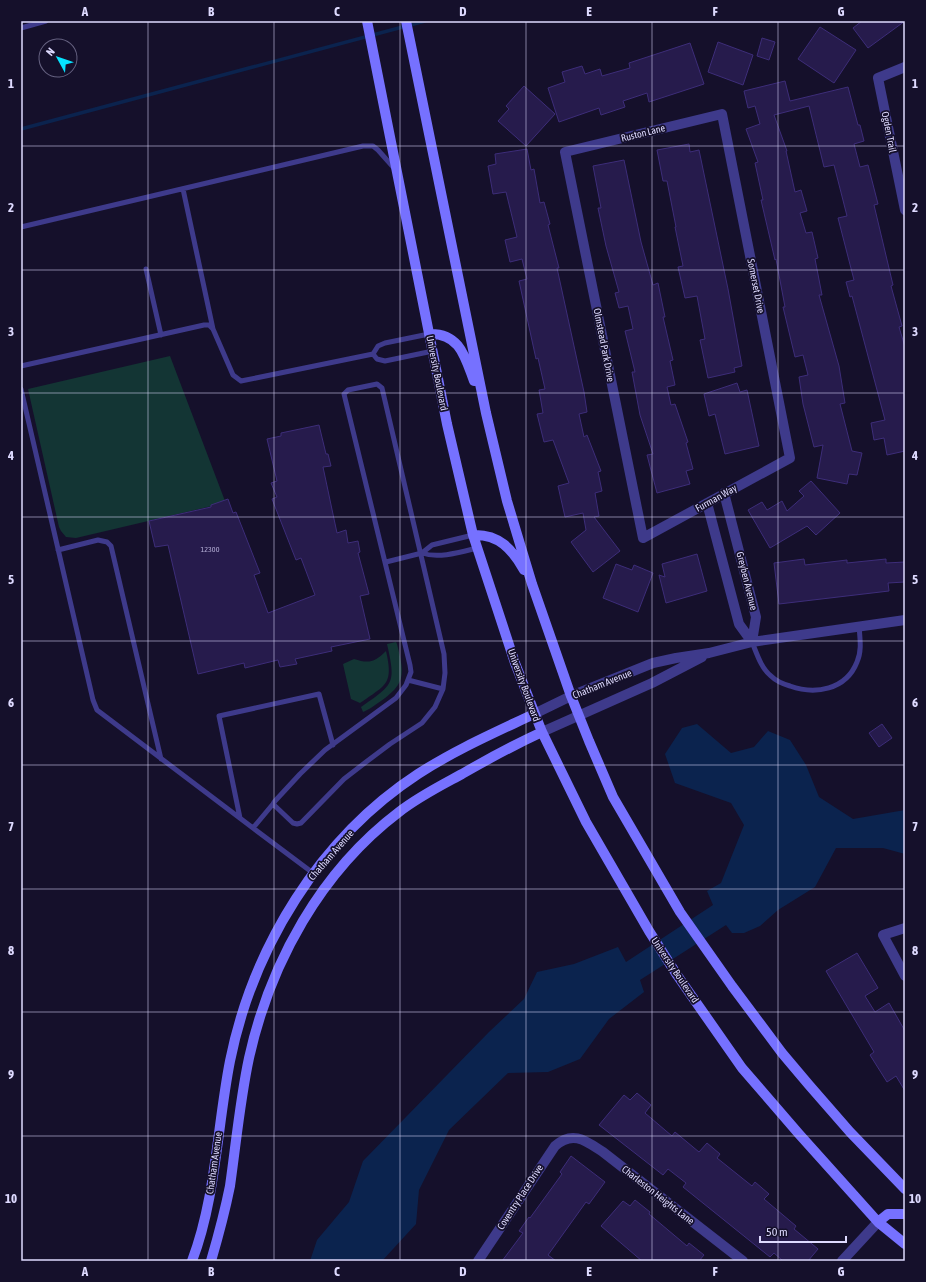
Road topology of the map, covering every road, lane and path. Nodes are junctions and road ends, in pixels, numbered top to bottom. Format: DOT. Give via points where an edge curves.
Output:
graph roads {
  1 [pos="46,21"];
  2 [pos="367,21"];
  3 [pos="406,21"];
  4 [pos="21,28"];
  5 [pos="905,67"];
  6 [pos="722,114"];
  7 [pos="565,152"];
  8 [pos="397,172"];
  9 [pos="184,189"];
  10 [pos="905,210"];
  11 [pos="21,227"];
  12 [pos="146,269"];
  13 [pos="213,329"];
  14 [pos="429,334"];
  15 [pos="161,335"];
  16 [pos="433,352"];
  17 [pos="373,354"];
  18 [pos="21,366"];
  19 [pos="21,389"];
  20 [pos="486,413"];
  21 [pos="790,458"];
  22 [pos="724,494"];
  23 [pos="707,503"];
  24 [pos="473,536"];
  25 [pos="643,538"];
  26 [pos="477,548"];
  27 [pos="58,550"];
  28 [pos="421,553"];
  29 [pos="386,562"];
  30 [pos="532,584"];
  31 [pos="905,620"];
  32 [pos="859,626"];
  33 [pos="752,642"];
  34 [pos="709,654"];
  35 [pos="408,680"];
  36 [pos="442,690"];
  37 [pos="571,696"];
  38 [pos="534,714"];
  39 [pos="579,716"];
  40 [pos="542,732"];
  41 [pos="332,744"];
  42 [pos="161,759"];
  43 [pos="273,804"];
  44 [pos="240,818"];
  45 [pos="253,828"];
  46 [pos="313,873"];
  47 [pos="328,883"];
  48 [pos="905,928"];
  49 [pos="905,976"];
  50 [pos="568,1139"];
  51 [pos="905,1189"];
  52 [pos="905,1214"];
  53 [pos="878,1222"];
  54 [pos="905,1244"];
  55 [pos="192,1261"];
  56 [pos="211,1261"];
  57 [pos="478,1261"];
  58 [pos="743,1261"];
  59 [pos="842,1261"];
  1 -- 4 [label="lane"];
  2 -- 8 [label="main road, University Boulevard"];
  3 -- 20 [label="main road"];
  5 -- 10 [label="street, Ogden Trail" via="878,78"];
  6 -- 7 [label="street, Ruston Lane"];
  6 -- 21 [label="street, Somerset Drive"];
  7 -- 25 [label="street, Olmstead Park Drive"];
  8 -- 9 [label="lane" via="373,146 363,146"];
  8 -- 14 [label="main road, University Boulevard"];
  9 -- 11 [label="lane"];
  9 -- 13 [label="lane"];
  12 -- 15 [label="lane"];
  13 -- 15 [label="lane" via="209,325 204,325"];
  13 -- 17 [label="lane" via="232,375 241,381"];
  14 -- 16 [label="main road, University Boulevard"];
  14 -- 17 [label="lane" via="385,343 378,346"];
  14 -- 20 [label="main road" via="446,336 463,351"];
  15 -- 18 [label="lane"];
  16 -- 17 [label="lane" via="385,361 377,359"];
  16 -- 24 [label="main road, University Boulevard"];
  19 -- 27 [label="lane"];
  20 -- 30 [label="main road" via="507,501"];
  21 -- 22 [label="street, Furman Way"];
  22 -- 23 [label="street, Furman Way"];
  22 -- 33 [label="street, Greyben Avenue" via="756,617"];
  23 -- 25 [label="street, Furman Way"];
  23 -- 33 [label="street, Greyben Avenue" via="739,624"];
  24 -- 26 [label="main road, University Boulevard"];
  24 -- 28 [label="lane" via="432,545"];
  24 -- 30 [label="main road" via="490,536 503,543 514,555"];
  26 -- 28 [label="lane" via="429,556"];
  26 -- 38 [label="main road, University Boulevard"];
  27 -- 42 [label="lane" via="97,710"];
  27 -- 42 [label="lane" via="98,540 103,540 111,546"];
  28 -- 29 [label="lane"];
  28 -- 29 [label="lane" via="382,388 373,384 348,390 344,394"];
  28 -- 36 [label="lane" via="444,654 445,673"];
  29 -- 35 [label="lane" via="410,665"];
  30 -- 37 [label="main road"];
  31 -- 32 [label="street, Chatham Avenue"];
  32 -- 33 [label="street, Chatham Avenue"];
  32 -- 33 [label="lane" via="860,654 856,664 849,675 838,684 821,690 796,689 781,683 763,667"];
  33 -- 34 [label="street, Chatham Avenue"];
  34 -- 37 [label="street, Chatham Avenue" via="653,664"];
  34 -- 39 [label="street, Chatham Avenue"];
  35 -- 36 [label="lane"];
  35 -- 41 [label="lane" via="402,693"];
  36 -- 43 [label="lane" via="435,707 422,724 390,744 344,780 301,824 294,823"];
  37 -- 38 [label="street, Chatham Avenue"];
  37 -- 39 [label="main road"];
  38 -- 40 [label="main road, University Boulevard"];
  38 -- 46 [label="main road, Chatham Avenue" via="458,749 416,775 364,817"];
  39 -- 40 [label="street, Chatham Avenue"];
  39 -- 51 [label="main road" via="613,797 680,912 744,1003 800,1074 850,1132"];
  40 -- 47 [label="main road, Chatham Avenue" via="399,811 364,843"];
  40 -- 53 [label="main road, University Boulevard" via="586,822 677,975 742,1068"];
  41 -- 43 [label="lane"];
  41 -- 44 [label="lane" via="319,694 219,716"];
  42 -- 44 [label="lane"];
  43 -- 45 [label="lane"];
  44 -- 45 [label="lane"];
  45 -- 46 [label="lane"];
  46 -- 47 [label="main road"];
  46 -- 55 [label="main road, Chatham Avenue" via="273,939 244,1008 230,1062 208,1203"];
  47 -- 56 [label="main road, Chatham Avenue" via="293,939 272,983 261,1016 249,1057 229,1187"];
  48 -- 49 [label="street" via="883,936"];
  50 -- 57 [label="street, Coventry Place Drive" via="559,1142 550,1152"];
  50 -- 58 [label="street, Charleston Heights Lane" via="581,1139 595,1147"];
  52 -- 53 [label="main road" via="888,1214"];
  53 -- 54 [label="main road, University Boulevard"];
  53 -- 59 [label="street"];
}
